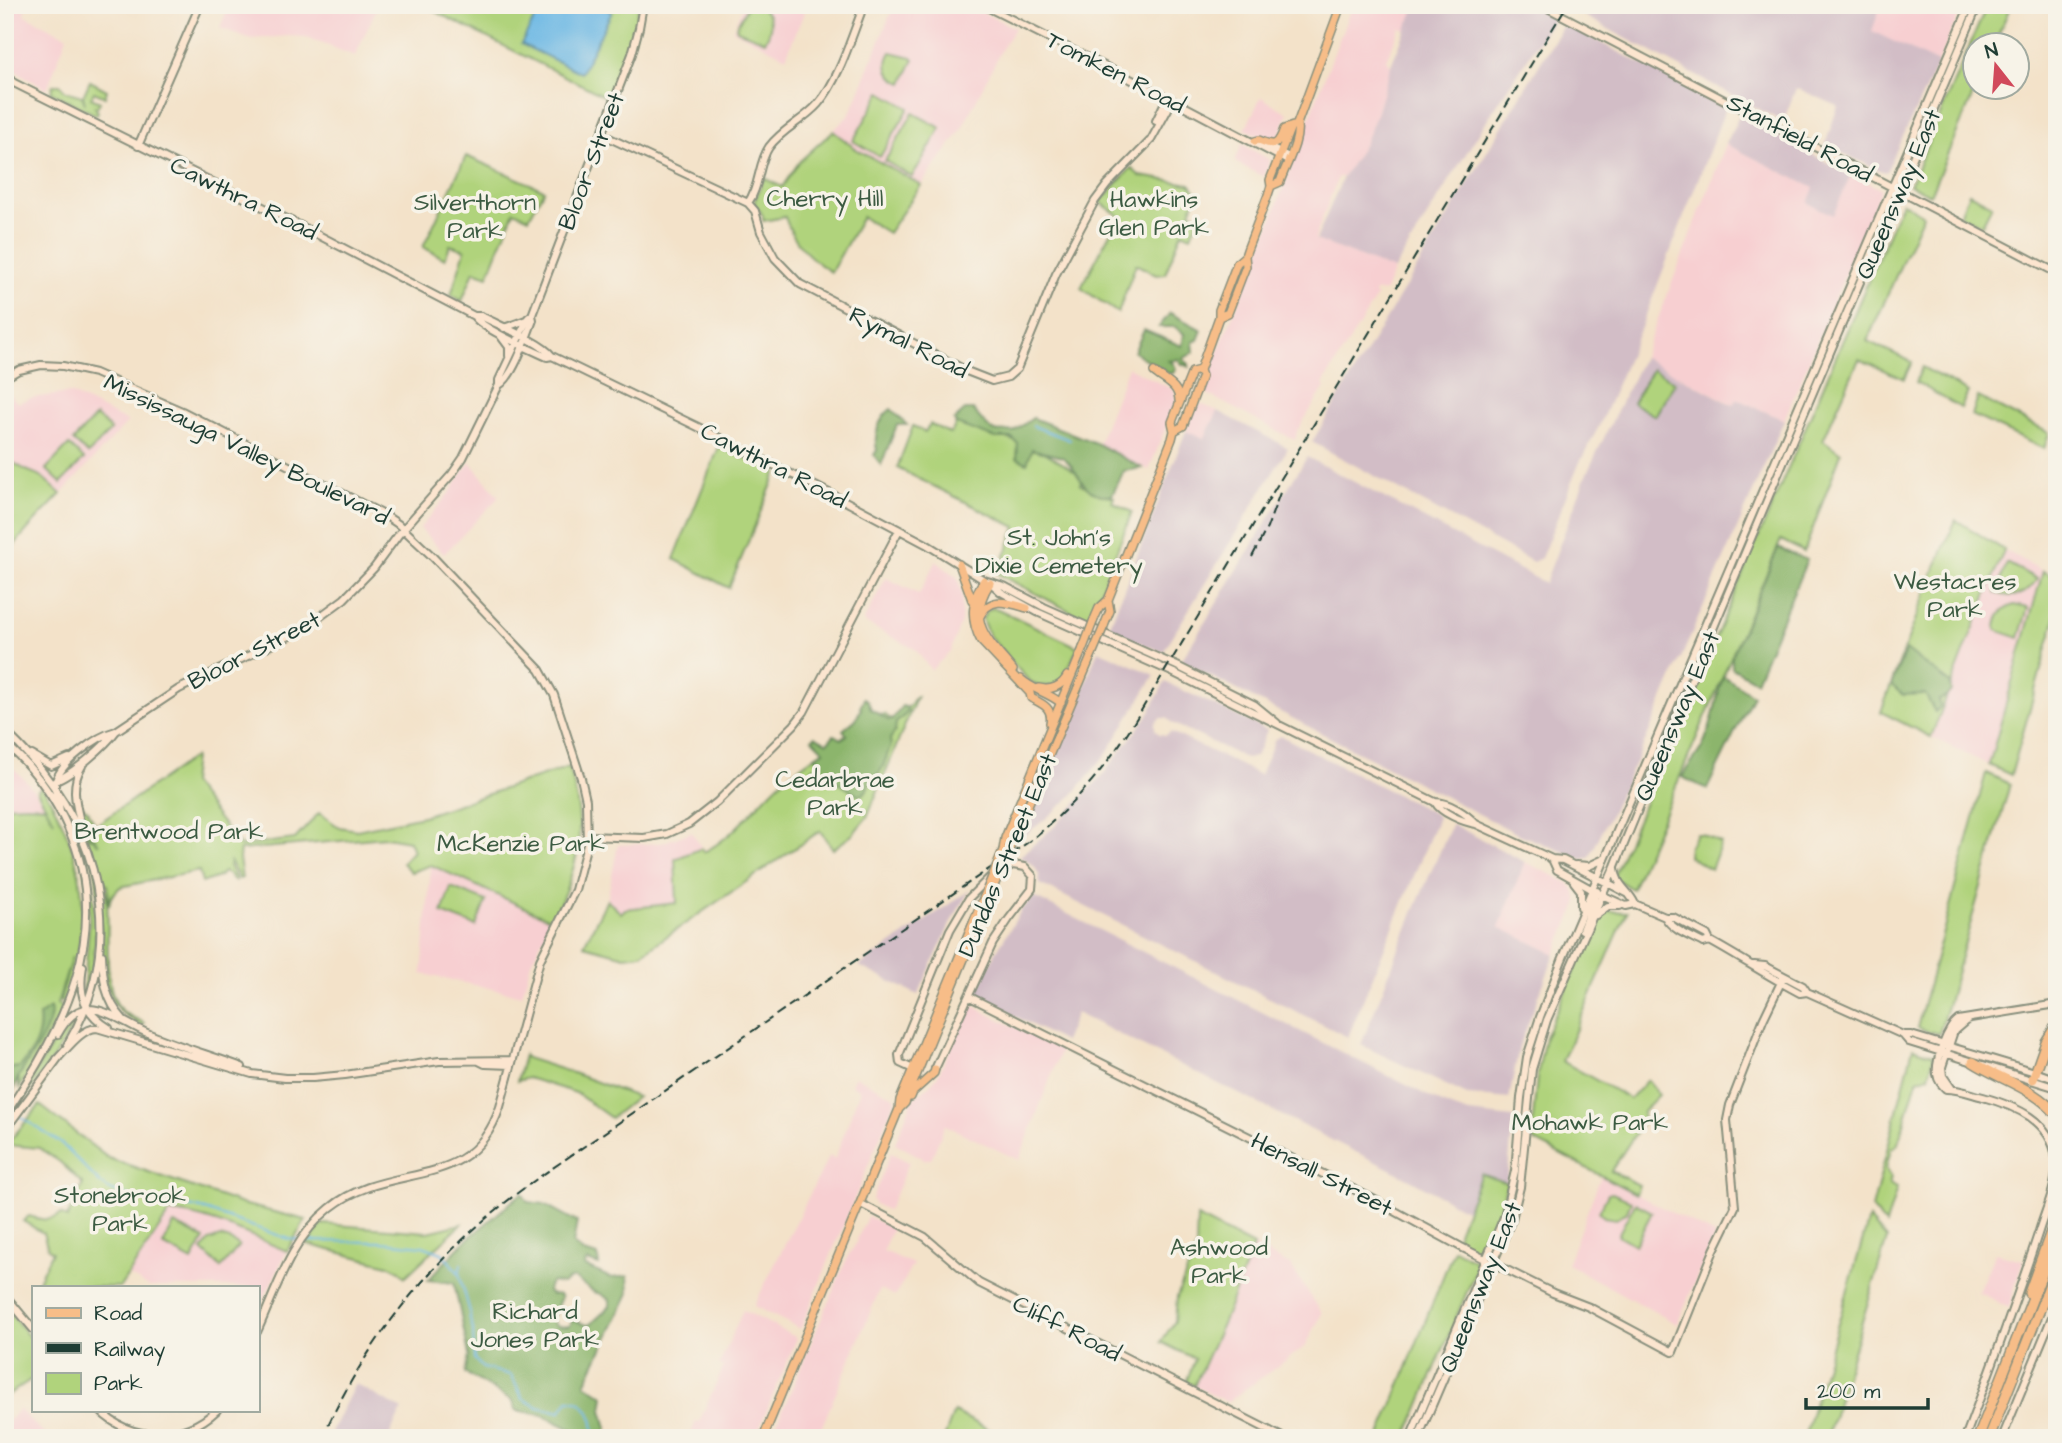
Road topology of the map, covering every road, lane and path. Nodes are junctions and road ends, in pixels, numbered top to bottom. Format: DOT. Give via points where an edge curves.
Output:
graph roads {
  1 [pos="200,5"];
  2 [pos="643,5"];
  3 [pos="864,5"];
  4 [pos="983,5"];
  5 [pos="1341,5"];
  6 [pos="1542,5"];
  7 [pos="1970,5"];
  8 [pos="1978,5"];
  9 [pos="5,74"];
  10 [pos="5,83"];
  11 [pos="14,83"];
  12 [pos="1169,99"];
  13 [pos="1293,126"];
  14 [pos="601,134"];
  15 [pos="1252,140"];
  16 [pos="138,146"];
  17 [pos="1280,155"];
  18 [pos="1289,159"];
  19 [pos="1271,186"];
  20 [pos="1896,189"];
  21 [pos="748,203"];
  22 [pos="2057,273"];
  23 [pos="530,317"];
  24 [pos="502,331"];
  25 [pos="521,340"];
  26 [pos="537,352"];
  27 [pos="552,356"];
  28 [pos="512,360"];
  29 [pos="1200,370"];
  30 [pos="1154,372"];
  31 [pos="5,378"];
  32 [pos="1177,410"];
  33 [pos="1174,431"];
  34 [pos="404,529"];
  35 [pos="899,530"];
  36 [pos="959,564"];
  37 [pos="987,582"];
  38 [pos="1108,600"];
  39 [pos="974,608"];
  40 [pos="1027,608"];
  41 [pos="979,619"];
  42 [pos="1078,658"];
  43 [pos="1031,690"];
  44 [pos="1060,704"];
  45 [pos="1069,709"];
  46 [pos="1277,723"];
  47 [pos="116,731"];
  48 [pos="5,732"];
  49 [pos="1045,740"];
  50 [pos="5,743"];
  51 [pos="29,754"];
  52 [pos="77,754"];
  53 [pos="89,757"];
  54 [pos="37,775"];
  55 [pos="53,783"];
  56 [pos="60,811"];
  57 [pos="82,835"];
  58 [pos="587,836"];
  59 [pos="1552,859"];
  60 [pos="1604,859"];
  61 [pos="1571,864"];
  62 [pos="1615,866"];
  63 [pos="1567,876"];
  64 [pos="1596,880"];
  65 [pos="1608,883"];
  66 [pos="990,888"];
  67 [pos="1597,892"];
  68 [pos="1627,893"];
  69 [pos="1635,904"];
  70 [pos="1626,906"];
  71 [pos="1592,918"];
  72 [pos="1579,919"];
  73 [pos="100,944"];
  74 [pos="84,946"];
  75 [pos="1782,979"];
  76 [pos="970,998"];
  77 [pos="1556,998"];
  78 [pos="2057,1004"];
  79 [pos="87,1008"];
  80 [pos="127,1022"];
  81 [pos="2057,1024"];
  82 [pos="115,1032"];
  83 [pos="1945,1049"];
  84 [pos="42,1058"];
  85 [pos="57,1059"];
  86 [pos="512,1062"];
  87 [pos="1973,1062"];
  88 [pos="916,1068"];
  89 [pos="935,1069"];
  90 [pos="2034,1075"];
  91 [pos="285,1078"];
  92 [pos="2057,1080"];
  93 [pos="2057,1088"];
  94 [pos="905,1103"];
  95 [pos="899,1109"];
  96 [pos="5,1115"];
  97 [pos="2057,1115"];
  98 [pos="7,1128"];
  99 [pos="861,1204"];
  100 [pos="2057,1208"];
  101 [pos="2057,1215"];
  102 [pos="2054,1233"];
  103 [pos="1491,1261"];
  104 [pos="2057,1266"];
  105 [pos="2057,1288"];
  106 [pos="5,1295"];
  107 [pos="2042,1305"];
  108 [pos="2057,1305"];
  109 [pos="32,1328"];
  110 [pos="259,1328"];
  111 [pos="102,1412"];
  112 [pos="214,1412"];
  113 [pos="763,1438"];
  114 [pos="1284,1438"];
  115 [pos="1409,1438"];
  116 [pos="1418,1438"];
  117 [pos="1965,1438"];
  118 [pos="1978,1438"];
  119 [pos="1989,1438"];
  120 [pos="2002,1438"];
  1 -- 16 [label="street"];
  2 -- 14 [label="street, Bloor Street" via="632,54"];
  3 -- 21 [label="street" via="830,89 770,146"];
  4 -- 12 [label="street, Tomken Road"];
  5 -- 13 [label="main road, Dundas Street East"];
  6 -- 20 [label="street, Stanfield Road"];
  7 -- 20 [label="street, Queensway East"];
  8 -- 20 [label="street, Queensway East"];
  9 -- 11 [label="street, Cawthra Road"];
  10 -- 11 [label="street, Cawthra Road"];
  11 -- 16 [label="street, Cawthra Road"];
  12 -- 15 [label="street, Tomken Road"];
  12 -- 21 [label="street, Rymal Road" via="1147,142 1095,201 1055,278 1020,365 999,380 983,379 800,285 775,258"];
  13 -- 15 [label="main road" via="1284,130 1275,144"];
  13 -- 17 [label="main road, Dundas Street East"];
  13 -- 18 [label="main road, Dundas Street East" via="1298,133"];
  14 -- 21 [label="street"];
  14 -- 23 [label="street, Bloor Street"];
  15 -- 17 [label="street, Tomken Road"];
  16 -- 24 [label="street, Cawthra Road" via="481,316"];
  17 -- 18 [label="street, Tomken Road"];
  17 -- 19 [label="main road, Dundas Street East"];
  18 -- 19 [label="main road, Dundas Street East" via="1280,182"];
  19 -- 29 [label="main road, Dundas Street East" via="1228,313 1219,317"];
  20 -- 22 [label="street, Stanfield Road"];
  20 -- 60 [label="street, Queensway East"];
  20 -- 62 [label="street, Queensway East"];
  23 -- 24 [label="street"];
  23 -- 25 [label="street, Bloor Street"];
  24 -- 25 [label="street, Cawthra Road"];
  24 -- 28 [label="street"];
  25 -- 26 [label="street, Cawthra Road"];
  25 -- 27 [label="street, Cawthra Road"];
  25 -- 28 [label="street, Bloor Street"];
  26 -- 27 [label="street, Cawthra Road"];
  26 -- 28 [label="street"];
  27 -- 35 [label="street, Cawthra Road"];
  28 -- 34 [label="street, Bloor Street" via="463,458"];
  29 -- 32 [label="main road, Dundas Street East" via="1192,372"];
  29 -- 33 [label="main road, Dundas Street East" via="1202,376 1183,426"];
  30 -- 32 [label="main road" via="1176,389 1180,396"];
  31 -- 34 [label="street, Mississauga Valley Boulevard" via="41,365 95,373 183,411"];
  32 -- 33 [label="main road, Dundas Street East"];
  33 -- 38 [label="main road, Dundas Street East"];
  34 -- 47 [label="street, Bloor Street" via="356,588 319,619 179,689"];
  34 -- 58 [label="street, Mississauga Valley Boulevard" via="533,660 547,680 581,778"];
  35 -- 36 [label="street, Cawthra Road"];
  35 -- 58 [label="street" via="811,702 717,802 667,834"];
  36 -- 37 [label="street, Cawthra Road"];
  36 -- 39 [label="main road"];
  37 -- 39 [label="main road" via="976,593"];
  37 -- 40 [label="street, Cawthra Road"];
  37 -- 41 [label="main road"];
  37 -- 46 [label="street, Cawthra Road" via="1177,666 1255,705"];
  38 -- 42 [label="main road, Dundas Street East, bridge" via="1099,608"];
  38 -- 45 [label="main road, Dundas Street East, bridge" via="1110,611"];
  39 -- 43 [label="main road" via="973,624 981,641"];
  40 -- 41 [label="main road" via="1001,601 987,606"];
  40 -- 46 [label="street, Cawthra Road"];
  41 -- 43 [label="main road" via="987,639"];
  42 -- 43 [label="main road" via="1063,682"];
  42 -- 44 [label="main road, Dundas Street East"];
  43 -- 44 [label="main road"];
  43 -- 49 [label="main road" via="1031,698 1050,713"];
  44 -- 45 [label="main road"];
  44 -- 49 [label="main road, Dundas Street East"];
  45 -- 66 [label="main road, Dundas Street East, bridge"];
  46 -- 59 [label="street, Cawthra Road"];
  47 -- 52 [label="street, Bloor Street" via="104,734"];
  47 -- 53 [label="street, Bloor Street"];
  48 -- 51 [label="street"];
  49 -- 66 [label="main road, Dundas Street East, bridge"];
  50 -- 54 [label="street"];
  51 -- 52 [label="street" via="51,766"];
  51 -- 55 [label="street"];
  52 -- 55 [label="street"];
  53 -- 55 [label="street, Bloor Street"];
  53 -- 57 [label="street" via="74,788"];
  54 -- 55 [label="street"];
  54 -- 56 [label="street"];
  55 -- 56 [label="street"];
  55 -- 57 [label="street"];
  56 -- 74 [label="street" via="83,877"];
  57 -- 73 [label="street" via="97,893"];
  58 -- 86 [label="street, Mississauga Valley Boulevard" via="578,880 540,960"];
  59 -- 61 [label="street, Cawthra Road"];
  59 -- 63 [label="street, Cawthra Road" via="1557,870"];
  60 -- 61 [label="street" via="1588,866"];
  60 -- 64 [label="street, Queensway East"];
  61 -- 64 [label="street, Cawthra Road"];
  62 -- 65 [label="street, Queensway East"];
  62 -- 68 [label="street" via="1616,877"];
  63 -- 67 [label="street, Cawthra Road"];
  63 -- 72 [label="street" via="1581,891"];
  64 -- 65 [label="street, Cawthra Road"];
  64 -- 67 [label="street, Queensway East"];
  65 -- 67 [label="street, Queensway East"];
  65 -- 68 [label="street, Cawthra Road"];
  66 -- 88 [label="main road, Dundas Street East"];
  67 -- 70 [label="street, Cawthra Road"];
  67 -- 71 [label="street, Queensway East"];
  67 -- 72 [label="street, Queensway East"];
  67 -- 77 [label="street"];
  68 -- 69 [label="street, Cawthra Road"];
  69 -- 70 [label="street"];
  69 -- 75 [label="street" via="1693,927 1710,941 1754,965 1765,965"];
  70 -- 71 [label="street" via="1608,906"];
  71 -- 77 [label="street, Queensway East"];
  72 -- 103 [label="street, Queensway East" via="1531,1043 1513,1187"];
  73 -- 79 [label="street"];
  73 -- 80 [label="street" via="108,999"];
  74 -- 79 [label="street" via="82,991"];
  74 -- 84 [label="street" via="76,979"];
  75 -- 83 [label="street" via="1903,1035 1909,1042"];
  75 -- 103 [label="street, Hensall Street" via="1730,1105 1727,1120 1735,1207 1673,1352"];
  76 -- 88 [label="street" via="993,943 1032,889 1032,874 1023,866 1013,865 994,874 957,917 899,1055 900,1063"];
  76 -- 89 [label="street"];
  76 -- 103 [label="street, Hensall Street"];
  77 -- 103 [label="street, Queensway East" via="1532,1069 1519,1194"];
  78 -- 83 [label="street" via="1963,1019 1953,1024"];
  79 -- 80 [label="street"];
  79 -- 82 [label="street"];
  79 -- 84 [label="street" via="69,1019"];
  79 -- 85 [label="street"];
  80 -- 91 [label="street" via="203,1054"];
  81 -- 90 [label="highway"];
  82 -- 85 [label="street" via="89,1029"];
  82 -- 91 [label="street" via="252,1074"];
  83 -- 87 [label="street"];
  83 -- 90 [label="street"];
  83 -- 117 [label="street" via="1937,1067 1942,1085 2031,1116 2047,1133 2056,1162 2011,1316"];
  84 -- 96 [label="street"];
  85 -- 98 [label="street"];
  86 -- 91 [label="street" via="439,1060 334,1076"];
  86 -- 110 [label="street, Mississauga Valley Boulevard" via="495,1121 473,1152 453,1165 365,1187 330,1207 295,1249"];
  87 -- 90 [label="street"];
  87 -- 97 [label="highway" via="2031,1093"];
  88 -- 89 [label="main road" via="927,1073"];
  88 -- 94 [label="main road, Dundas Street East"];
  88 -- 95 [label="main road, Dundas Street East"];
  89 -- 94 [label="main road"];
  90 -- 92 [label="street"];
  90 -- 93 [label="street"];
  94 -- 95 [label="main road, Dundas Street East"];
  95 -- 99 [label="main road, Dundas Street East"];
  99 -- 113 [label="main road, Dundas Street East"];
  99 -- 114 [label="street, Cliff Road" via="925,1237 979,1283"];
  100 -- 102 [label="highway"];
  101 -- 102 [label="highway"];
  102 -- 118 [label="highway"];
  103 -- 115 [label="street, Queensway East"];
  103 -- 116 [label="street, Queensway East"];
  104 -- 107 [label="highway"];
  105 -- 107 [label="highway"];
  106 -- 109 [label="street"];
  107 -- 119 [label="highway"];
  108 -- 120 [label="street"];
  111 -- 112 [label="street" via="126,1428 156,1435 188,1429"];
}
